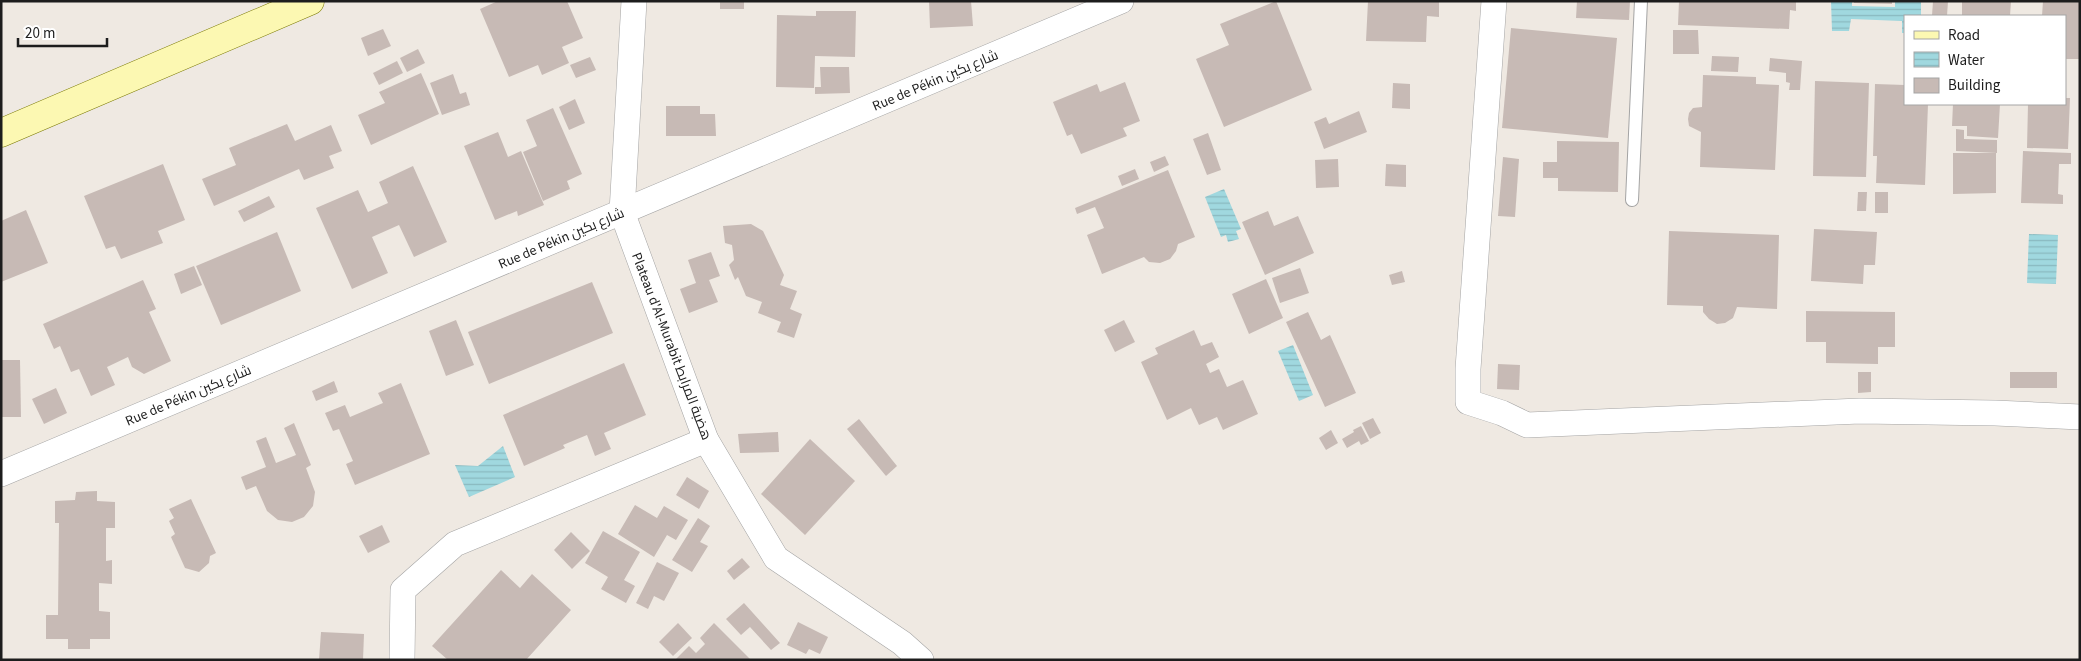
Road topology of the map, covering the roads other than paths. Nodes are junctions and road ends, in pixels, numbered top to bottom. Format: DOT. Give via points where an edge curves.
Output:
graph roads {
  1 [pos="310,1"];
  2 [pos="634,1"];
  3 [pos="1122,1"];
  4 [pos="1494,1"];
  5 [pos="1641,1"];
  6 [pos="1,133"];
  7 [pos="1632,200"];
  8 [pos="622,212"];
  9 [pos="2080,417"];
  10 [pos="706,440"];
  11 [pos="1,474"];
  12 [pos="402,660"];
  13 [pos="921,660"];
  1 -- 6 [label="street"];
  2 -- 8 [label="street, Plateau d'Al-Murabit هضبة المرابط"];
  3 -- 8 [label="street, Rue de Pékin شارع بكين"];
  4 -- 9 [label="street" via="1468,402 1502,413 1527,426 1860,411"];
  5 -- 7 [label="lane"];
  8 -- 10 [label="street, Plateau d'Al-Murabit هضبة المرابط"];
  8 -- 11 [label="street, Rue de Pékin شارع بكين"];
  10 -- 12 [label="street" via="455,544 403,590"];
  10 -- 13 [label="street, Plateau d'Al-Murabit هضبة المرابط" via="776,558 902,643"];
}
